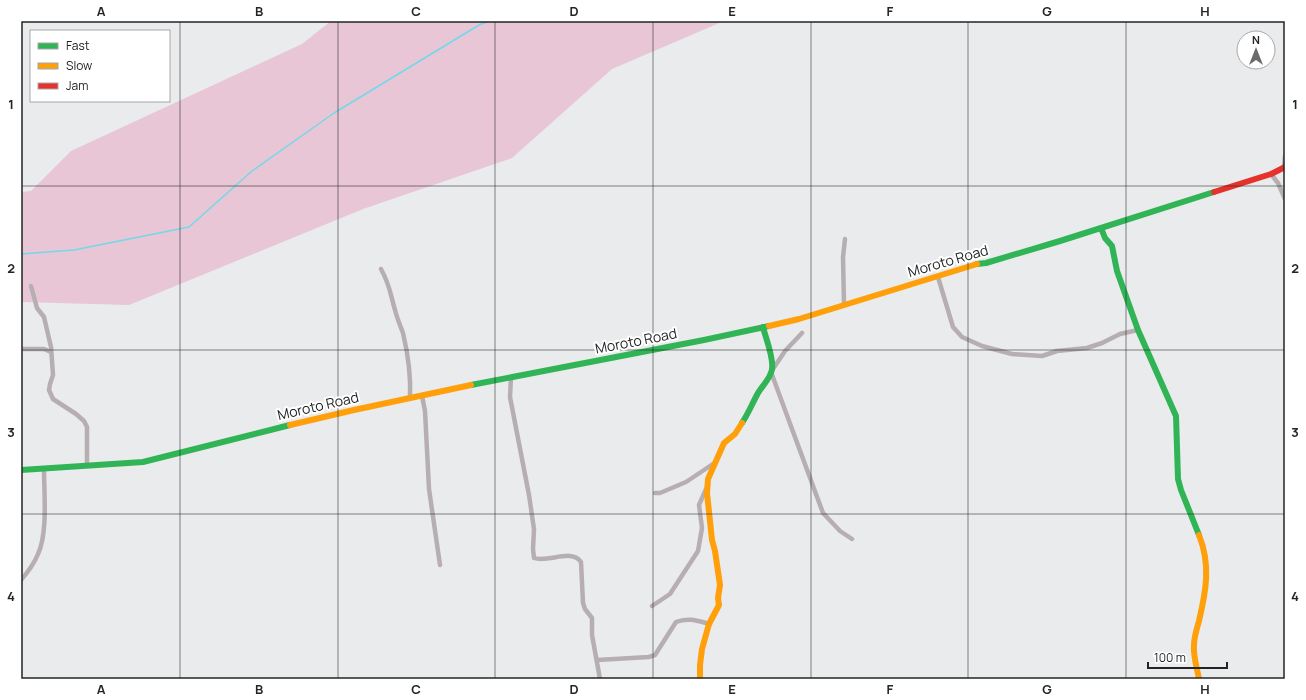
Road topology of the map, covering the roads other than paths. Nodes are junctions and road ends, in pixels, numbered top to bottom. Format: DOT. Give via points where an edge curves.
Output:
graph roads {
  1 [pos="1285,156"];
  2 [pos="1285,167"];
  3 [pos="1271,174"];
  4 [pos="1285,199"];
  5 [pos="1100,228"];
  6 [pos="845,239"];
  7 [pos="381,269"];
  8 [pos="938,277"];
  9 [pos="31,286"];
  10 [pos="844,305"];
  11 [pos="763,327"];
  12 [pos="1138,330"];
  13 [pos="802,333"];
  14 [pos="21,349"];
  15 [pos="51,352"];
  16 [pos="771,372"];
  17 [pos="510,377"];
  18 [pos="422,396"];
  19 [pos="410,398"];
  20 [pos="713,464"];
  21 [pos="87,466"];
  22 [pos="44,469"];
  23 [pos="21,470"];
  24 [pos="707,486"];
  25 [pos="655,493"];
  26 [pos="852,539"];
  27 [pos="440,565"];
  28 [pos="21,580"];
  29 [pos="652,606"];
  30 [pos="710,624"];
  31 [pos="597,660"];
  32 [pos="600,679"];
  33 [pos="700,679"];
  34 [pos="1199,679"];
  1 -- 2 [label="street"];
  2 -- 3 [label="main road, Moroto Road"];
  3 -- 4 [label="street"];
  3 -- 5 [label="main road, Moroto Road"];
  5 -- 8 [label="main road, Moroto Road"];
  5 -- 12 [label="main road" via="1112,246 1117,271"];
  6 -- 10 [label="street"];
  7 -- 19 [label="street" via="387,279 403,334 411,380"];
  8 -- 10 [label="main road, Moroto Road"];
  8 -- 12 [label="street" via="953,327 962,337 982,346 1012,354 1042,356 1057,351 1088,348 1120,334"];
  9 -- 15 [label="street" via="37,308 44,317"];
  10 -- 11 [label="main road, Moroto Road"];
  11 -- 16 [label="main road" via="771,358"];
  11 -- 17 [label="main road, Moroto Road"];
  12 -- 34 [label="main road" via="1176,416 1180,490 1202,542 1206,561 1205,593 1194,645"];
  13 -- 16 [label="street" via="785,351"];
  14 -- 15 [label="street" via="44,349"];
  15 -- 21 [label="street" via="53,375 49,390 53,399 76,414 87,427"];
  16 -- 20 [label="main road" via="738,430 724,443"];
  16 -- 26 [label="street" via="822,513"];
  17 -- 18 [label="main road, Moroto Road"];
  17 -- 31 [label="street" via="510,397 534,529 534,558 540,560 570,556 581,562 583,603 592,618 592,635"];
  18 -- 19 [label="main road, Moroto Road"];
  18 -- 27 [label="street" via="429,489"];
  19 -- 21 [label="main road, Moroto Road" via="143,462"];
  20 -- 24 [label="main road"];
  20 -- 25 [label="street" via="682,484"];
  21 -- 22 [label="main road, Moroto Road"];
  22 -- 23 [label="main road, Moroto Road"];
  22 -- 28 [label="street" via="44,520 39,554"];
  24 -- 29 [label="street" via="699,505 702,528 698,551 670,594"];
  24 -- 30 [label="main road" via="712,540 720,585 719,605"];
  30 -- 31 [label="street" via="690,619 676,622 655,655 649,657"];
  30 -- 33 [label="main road" via="701,652"];
  31 -- 32 [label="street"];
}
